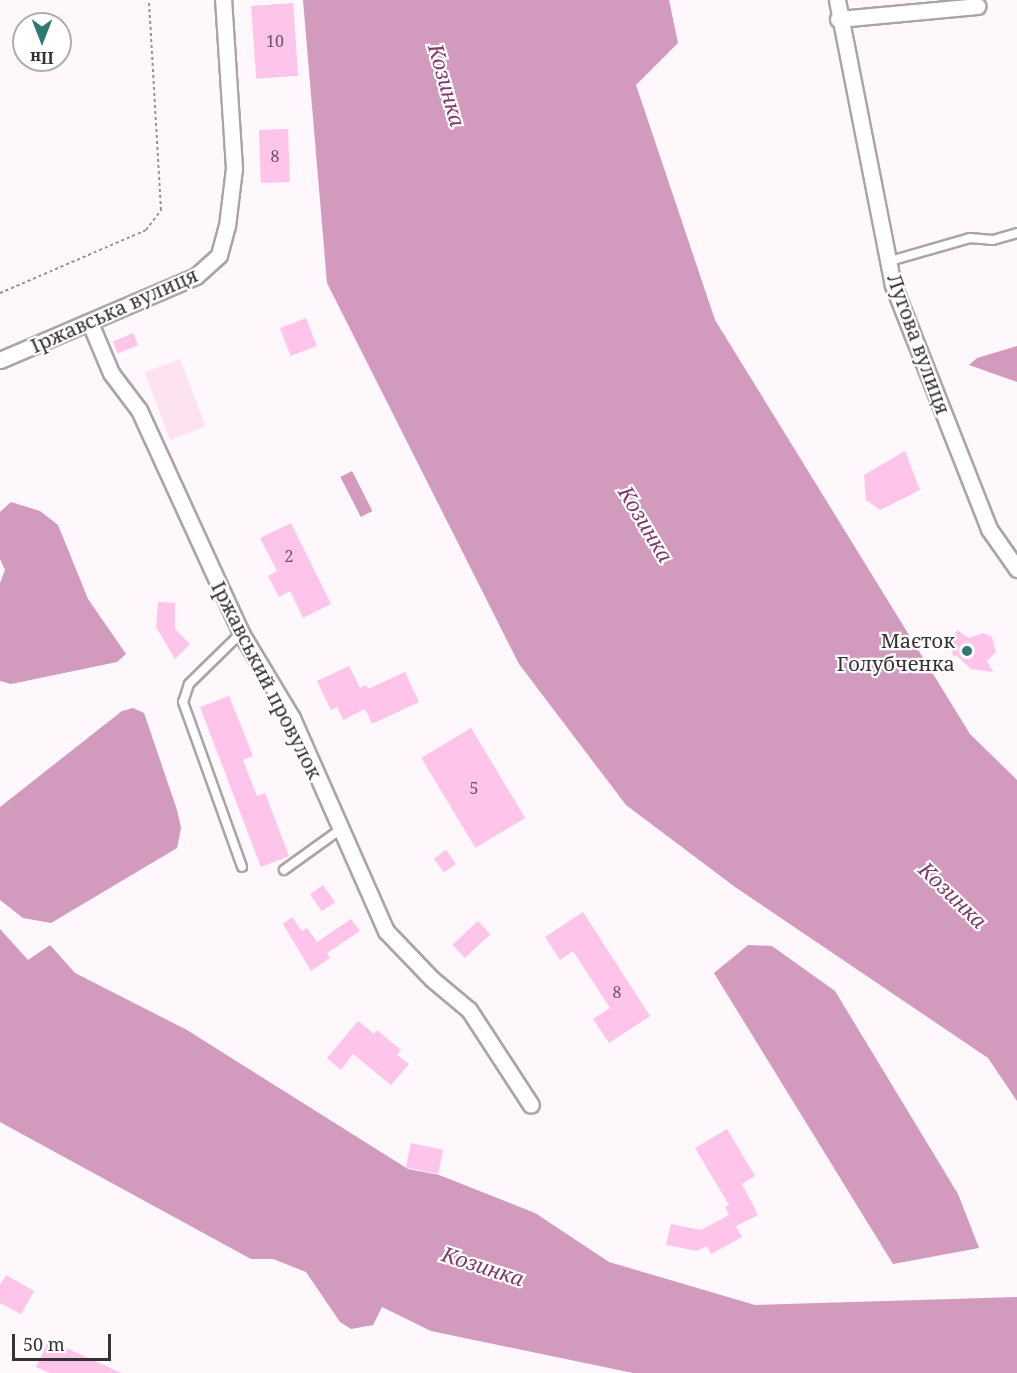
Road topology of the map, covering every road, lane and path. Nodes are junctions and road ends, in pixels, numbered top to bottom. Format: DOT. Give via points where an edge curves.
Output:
graph roads {
  1 [pos="148,0"];
  2 [pos="223,0"];
  3 [pos="837,0"];
  4 [pos="977,6"];
  5 [pos="838,19"];
  6 [pos="1017,233"];
  7 [pos="890,261"];
  8 [pos="0,293"];
  9 [pos="90,323"];
  10 [pos="0,360"];
  11 [pos="1017,569"];
  12 [pos="241,633"];
  13 [pos="341,829"];
  14 [pos="242,867"];
  15 [pos="284,870"];
  16 [pos="531,1106"];
  1 -- 8 [label="path" via="161,210 146,230"];
  2 -- 9 [label="street, Іржавська вулиця" via="234,168 219,255 196,276"];
  3 -- 5 [label="street, Лугова вулиця"];
  4 -- 5 [label="street"];
  5 -- 7 [label="street, Лугова вулиця"];
  6 -- 7 [label="lane" via="993,240 970,238"];
  7 -- 11 [label="street, Лугова вулиця" via="893,285 990,529"];
  9 -- 10 [label="street, Іржавська вулиця"];
  9 -- 12 [label="street, Іржавський провулок" via="111,373 139,410"];
  12 -- 13 [label="street, Іржавський провулок" via="292,718"];
  12 -- 14 [label="lane" via="189,684 183,702"];
  13 -- 15 [label="lane"];
  13 -- 16 [label="street, Іржавський провулок" via="386,931 432,980 469,1010"];
}
